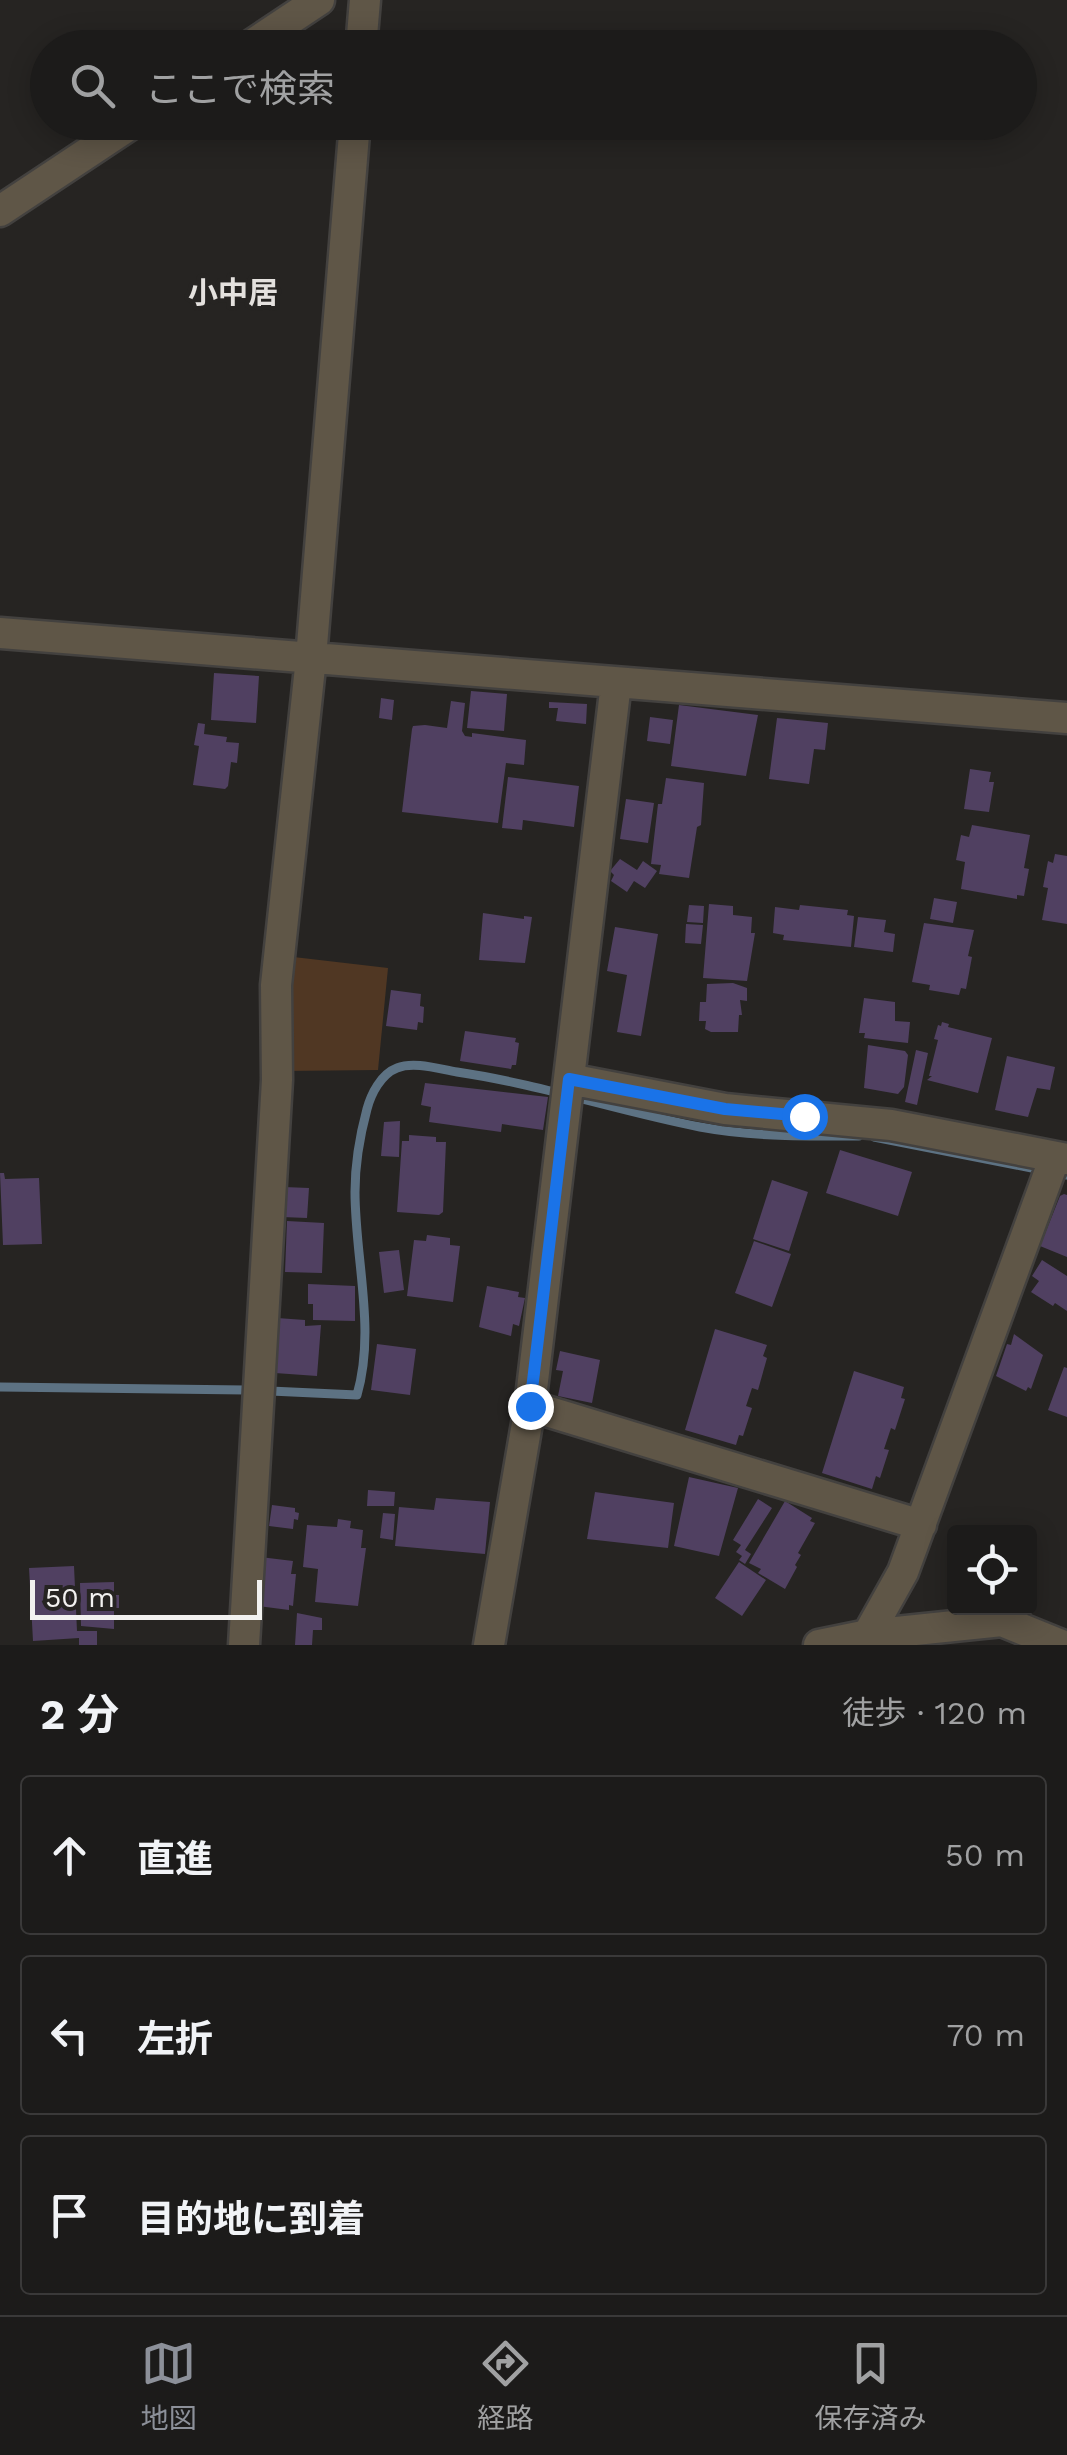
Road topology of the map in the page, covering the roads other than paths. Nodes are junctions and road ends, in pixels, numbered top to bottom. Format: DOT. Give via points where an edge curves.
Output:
graph roads {
  1 [pos="318,0"];
  2 [pos="365,0"];
  3 [pos="274,30"];
  4 [pos="362,30"];
  5 [pos="107,140"];
  6 [pos="353,140"];
  7 [pos="0,211"];
  8 [pos="0,633"];
  9 [pos="310,658"];
  10 [pos="616,683"];
  11 [pos="1067,718"];
  12 [pos="569,1079"];
  13 [pos="1061,1158"];
  14 [pos="530,1406"];
  15 [pos="921,1525"];
  16 [pos="865,1640"];
  17 [pos="244,1645"];
  18 [pos="490,1645"];
  19 [pos="819,1645"];
  20 [pos="1061,1645"];
  1 -- 3 [label="street"];
  2 -- 4 [label="street"];
  5 -- 7 [label="street"];
  6 -- 9 [label="street"];
  8 -- 9 [label="street"];
  9 -- 10 [label="street"];
  9 -- 17 [label="street" via="276,985 277,1080"];
  10 -- 11 [label="street"];
  10 -- 12 [label="street"];
  12 -- 13 [label="street" via="725,1109 891,1125"];
  12 -- 14 [label="street"];
  13 -- 15 [label="street"];
  14 -- 15 [label="street"];
  14 -- 18 [label="street"];
  15 -- 16 [label="street"];
  16 -- 19 [label="street"];
  16 -- 20 [label="street" via="1002,1622"];
}
